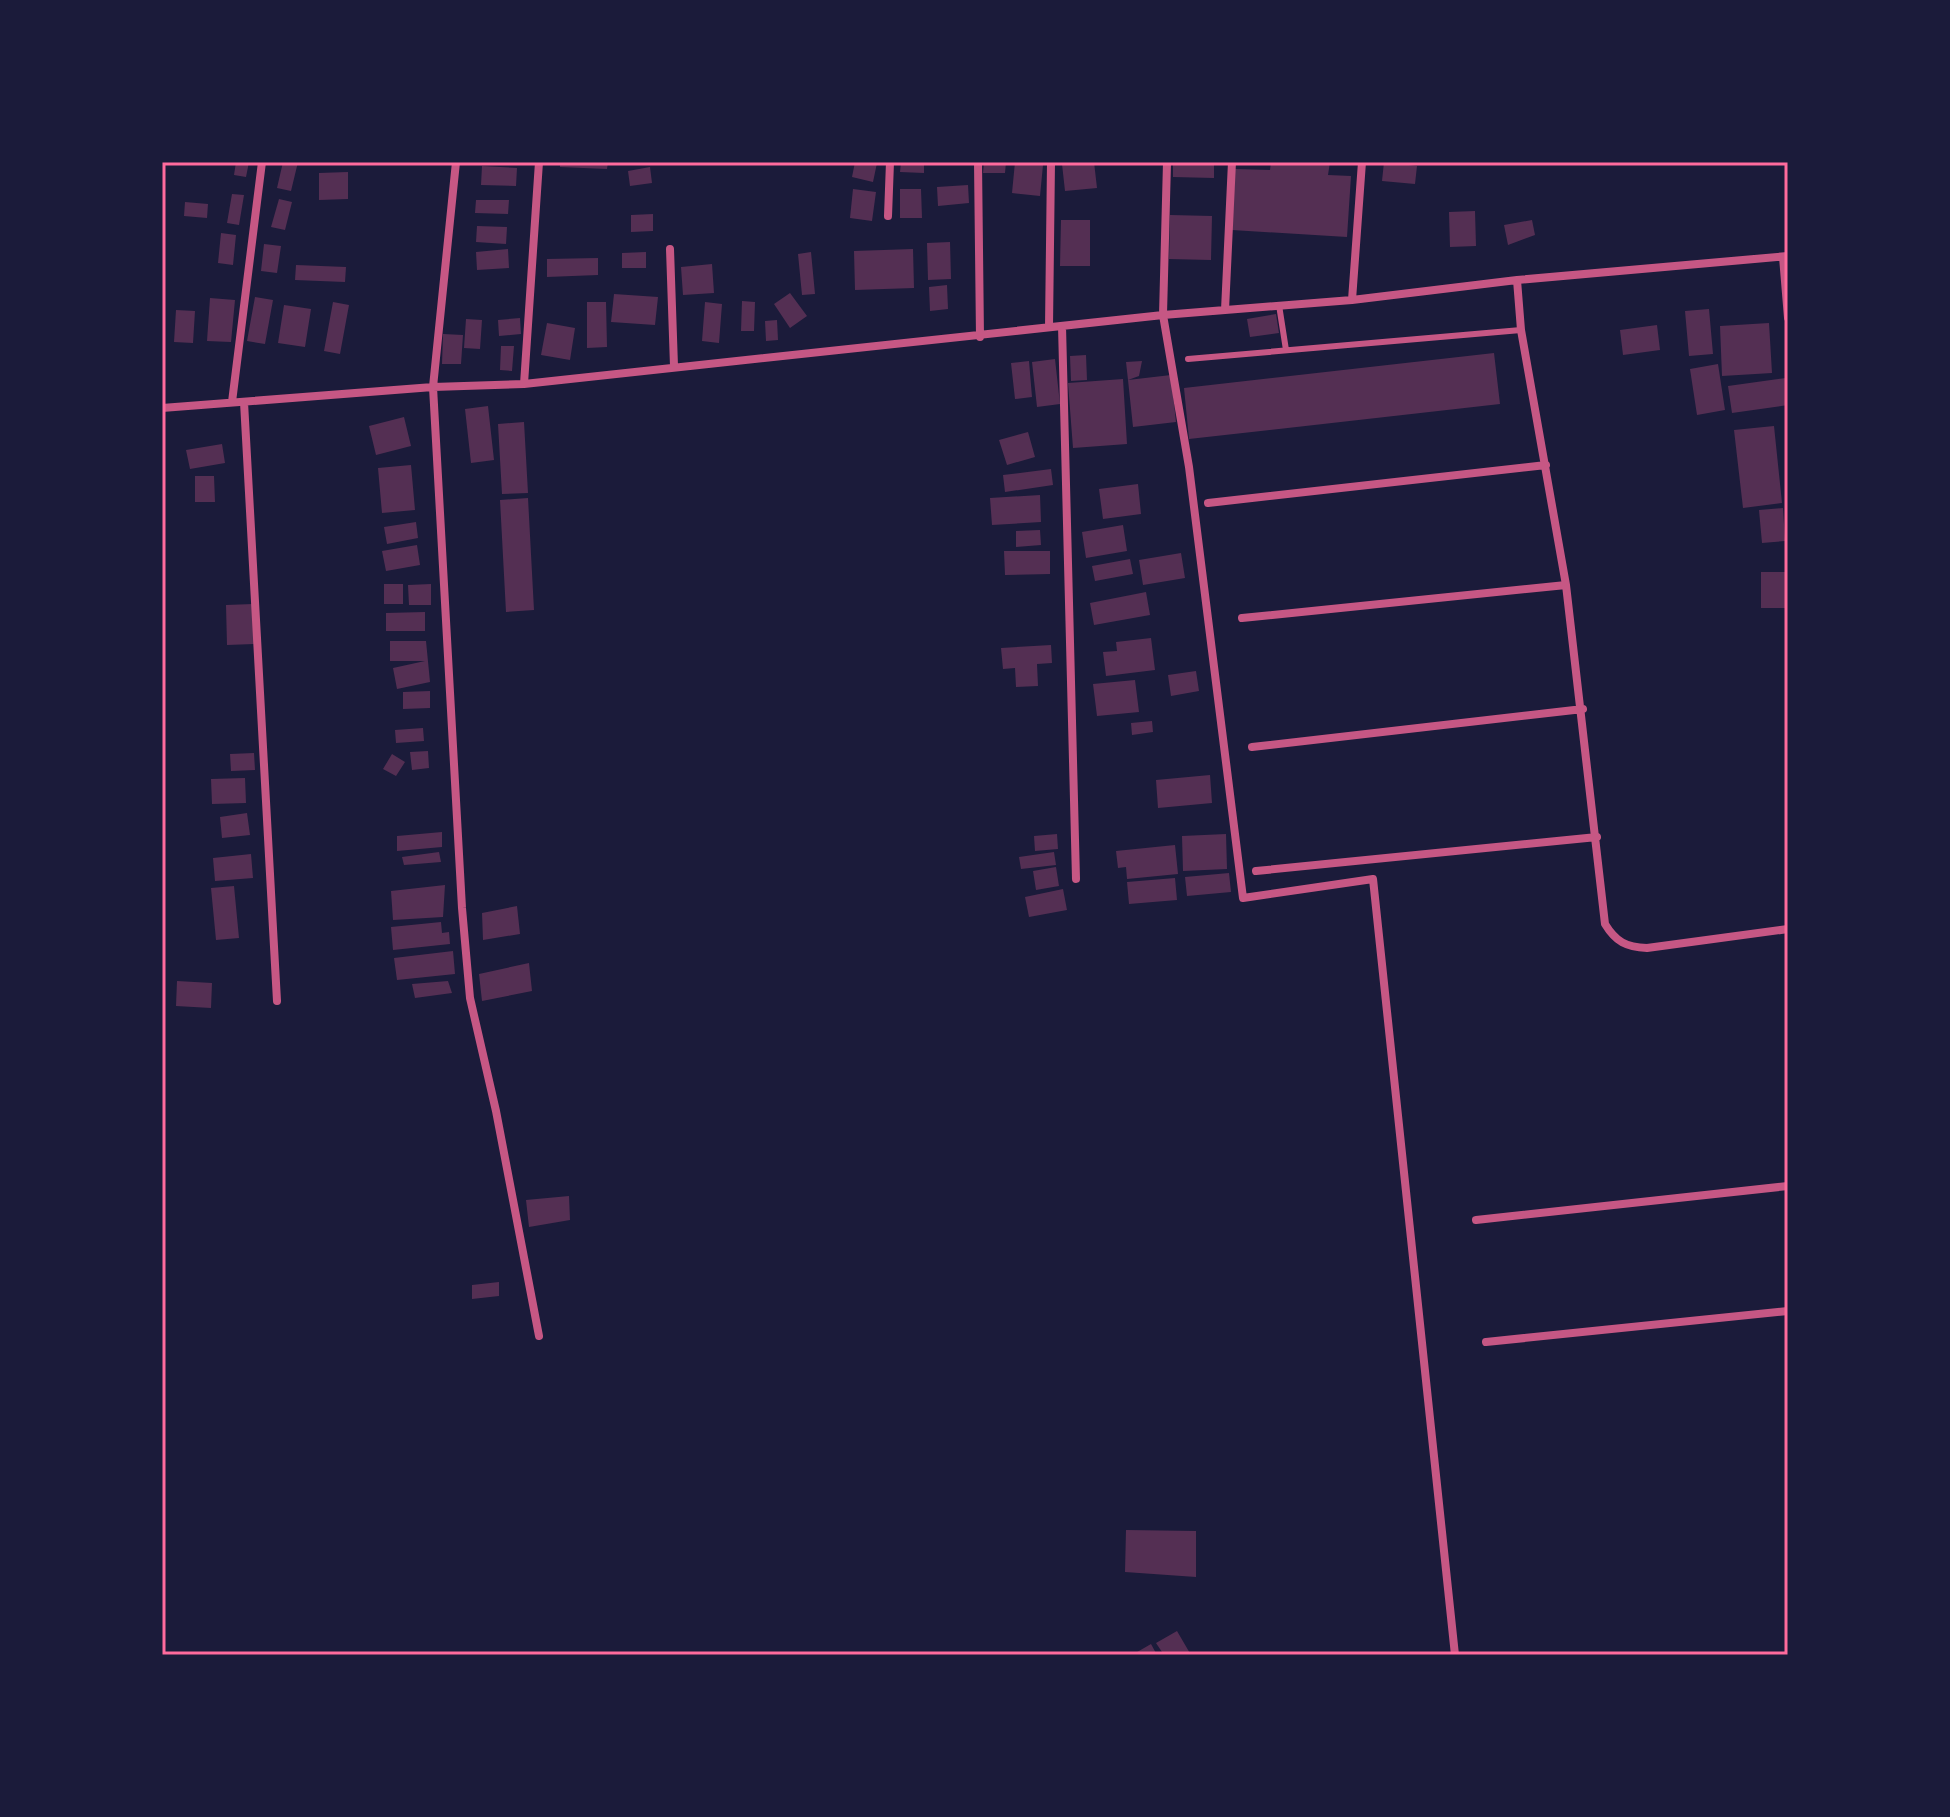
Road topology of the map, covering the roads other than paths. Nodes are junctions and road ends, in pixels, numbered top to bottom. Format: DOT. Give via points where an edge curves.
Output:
graph roads {
  1 [pos="262,162"];
  2 [pos="456,162"];
  3 [pos="539,162"];
  4 [pos="890,162"];
  5 [pos="978,162"];
  6 [pos="1051,162"];
  7 [pos="1167,162"];
  8 [pos="1232,162"];
  9 [pos="1362,162"];
  10 [pos="888,216"];
  11 [pos="670,249"];
  12 [pos="1785,257"];
  13 [pos="1517,280"];
  14 [pos="1352,300"];
  15 [pos="1279,305"];
  16 [pos="1225,310"];
  17 [pos="1163,315"];
  18 [pos="1788,318"];
  19 [pos="1062,326"];
  20 [pos="1049,327"];
  21 [pos="1521,330"];
  22 [pos="980,337"];
  23 [pos="1286,350"];
  24 [pos="1188,359"];
  25 [pos="674,366"];
  26 [pos="524,384"];
  27 [pos="433,387"];
  28 [pos="232,402"];
  29 [pos="244,402"];
  30 [pos="162,408"];
  31 [pos="1546,465"];
  32 [pos="1208,503"];
  33 [pos="1566,585"];
  34 [pos="1242,618"];
  35 [pos="1583,709"];
  36 [pos="1252,747"];
  37 [pos="1597,837"];
  38 [pos="1256,871"];
  39 [pos="1076,879"];
  40 [pos="1788,929"];
  41 [pos="277,1001"];
  42 [pos="1788,1186"];
  43 [pos="1476,1220"];
  44 [pos="1788,1311"];
  45 [pos="539,1336"];
  46 [pos="1486,1342"];
  47 [pos="1455,1655"];
  1 -- 28 [label="street"];
  2 -- 27 [label="street"];
  3 -- 26 [label="street"];
  4 -- 10 [label="street"];
  5 -- 22 [label="street"];
  6 -- 20 [label="street"];
  7 -- 17 [label="street"];
  8 -- 16 [label="street"];
  9 -- 14 [label="street"];
  11 -- 25 [label="street"];
  12 -- 13 [label="street"];
  12 -- 18 [label="street"];
  13 -- 14 [label="street"];
  13 -- 21 [label="street"];
  14 -- 15 [label="street"];
  15 -- 16 [label="street"];
  15 -- 23 [label="lane"];
  16 -- 17 [label="street"];
  17 -- 19 [label="street"];
  17 -- 47 [label="street" via="1189,467 1243,898 1373,879"];
  19 -- 20 [label="street"];
  19 -- 39 [label="street"];
  20 -- 22 [label="street"];
  21 -- 23 [label="lane"];
  21 -- 31 [label="street"];
  22 -- 25 [label="street"];
  23 -- 24 [label="lane"];
  25 -- 26 [label="street"];
  26 -- 27 [label="street"];
  27 -- 29 [label="street"];
  27 -- 45 [label="street" via="470,998"];
  28 -- 29 [label="street"];
  28 -- 30 [label="street"];
  29 -- 41 [label="street"];
  31 -- 32 [label="street"];
  31 -- 33 [label="street"];
  33 -- 34 [label="street"];
  33 -- 35 [label="street"];
  35 -- 36 [label="street"];
  35 -- 37 [label="street"];
  37 -- 38 [label="street"];
  37 -- 40 [label="street" via="1605,924 1613,938 1629,947"];
  42 -- 43 [label="street"];
  44 -- 46 [label="street"];
}
